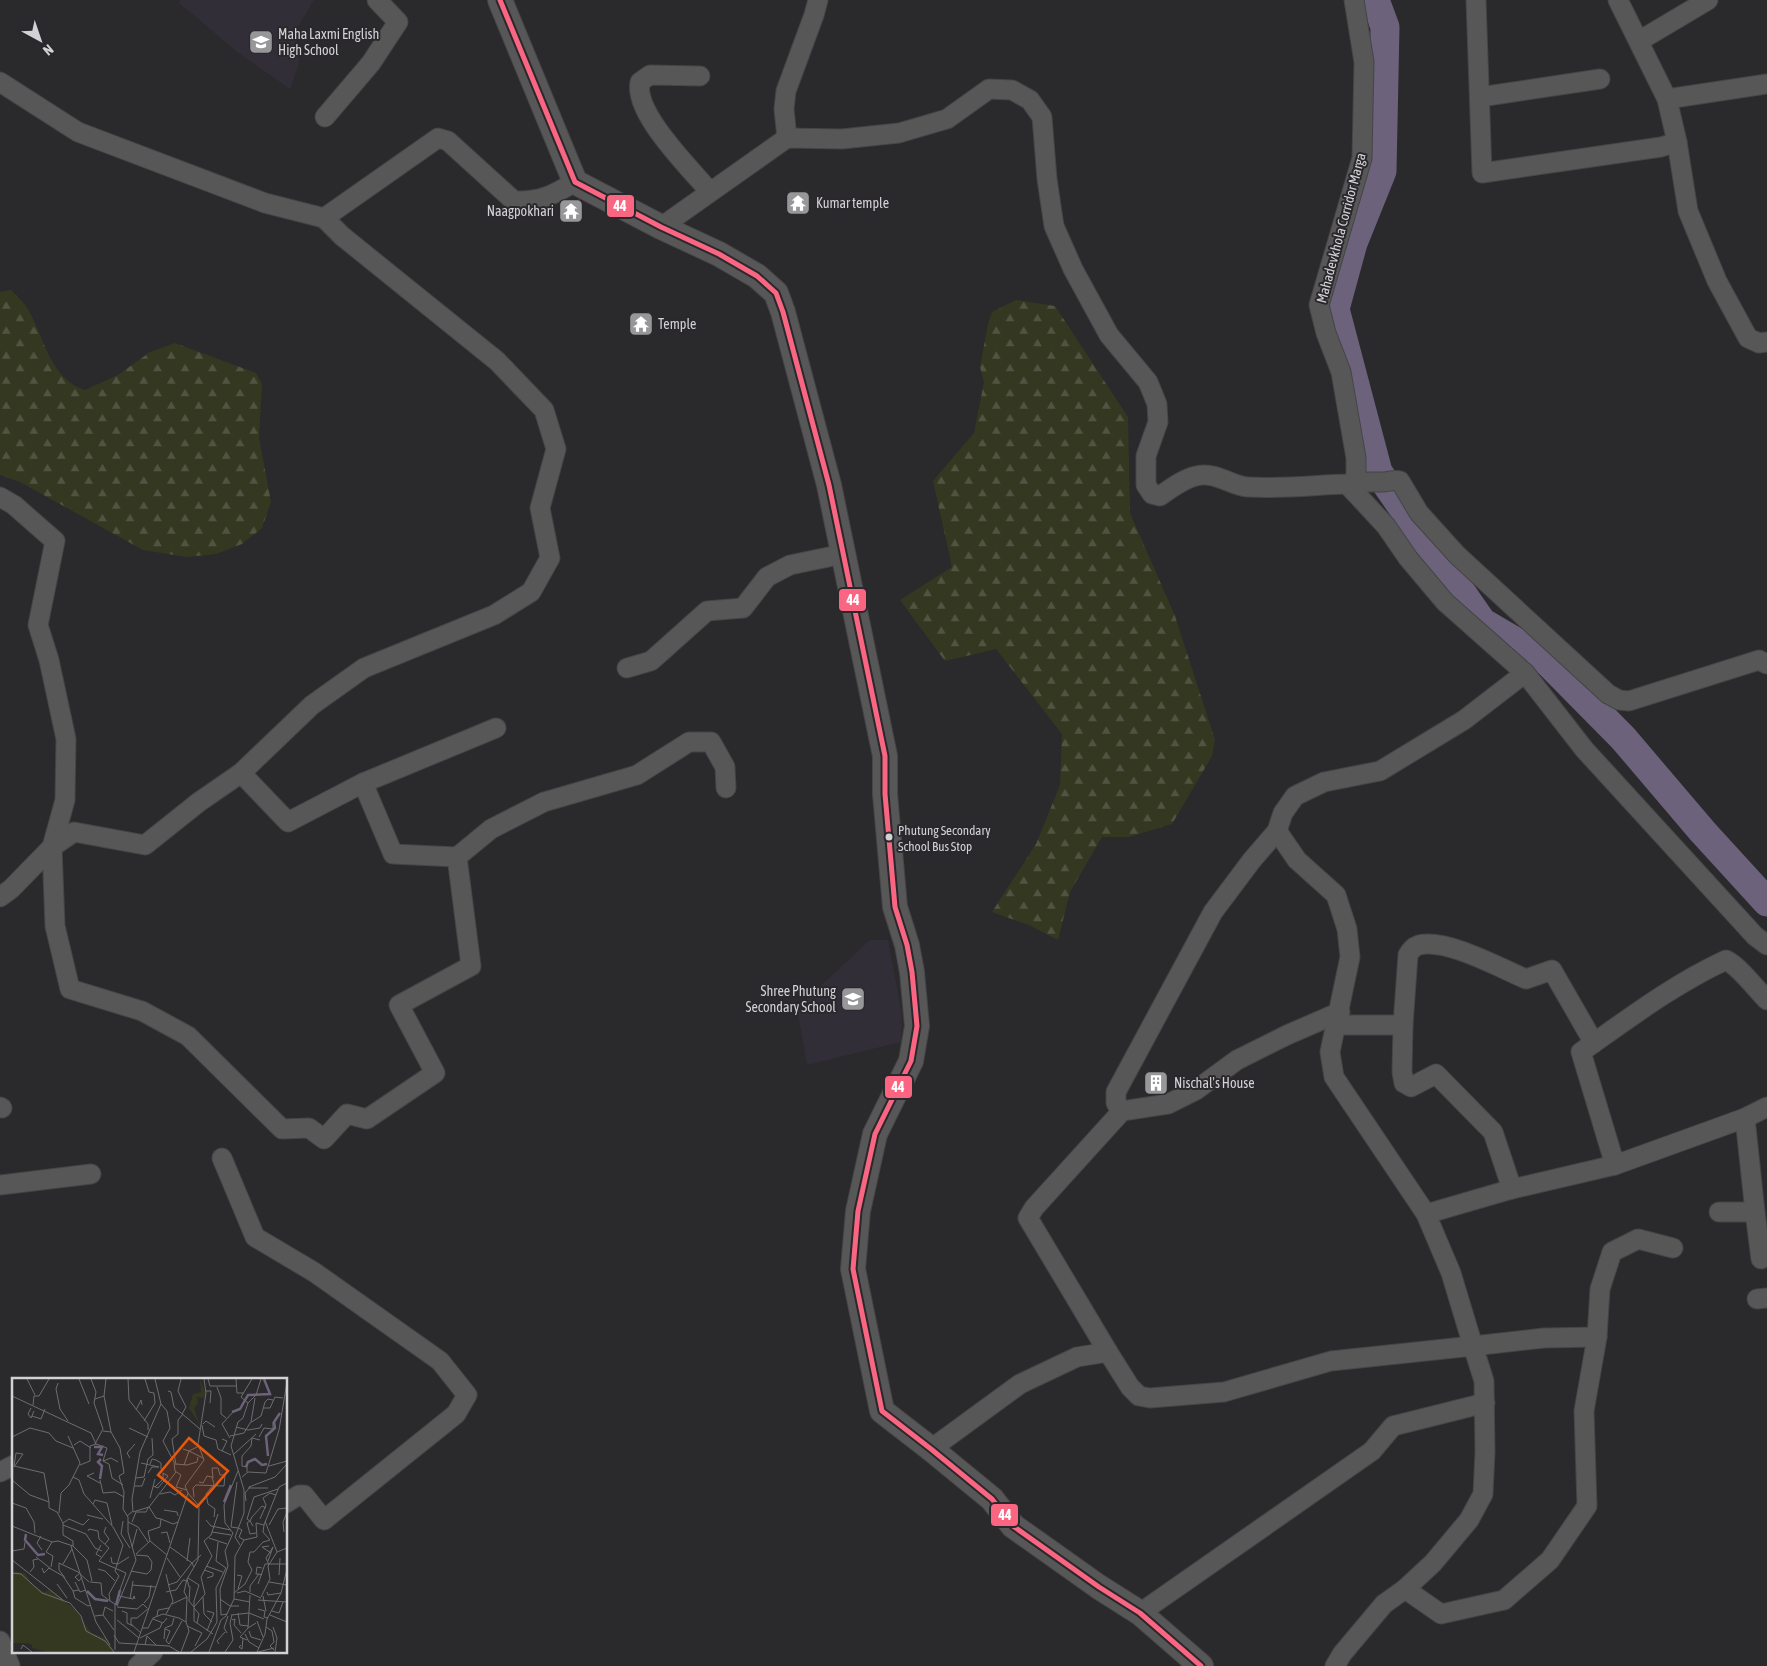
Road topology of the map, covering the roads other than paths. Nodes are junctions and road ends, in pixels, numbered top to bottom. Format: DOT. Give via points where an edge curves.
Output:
graph roads {
  1 [pos="376,0"];
  2 [pos="500,0"];
  3 [pos="818,0"];
  4 [pos="1354,0"];
  5 [pos="1476,0"];
  6 [pos="1618,0"];
  7 [pos="1708,0"];
  8 [pos="1639,41"];
  9 [pos="700,76"];
  10 [pos="1600,79"];
  11 [pos="0,82"];
  12 [pos="1767,84"];
  13 [pos="1480,97"];
  14 [pos="1666,99"];
  15 [pos="325,117"];
  16 [pos="788,138"];
  17 [pos="1677,142"];
  18 [pos="575,182"];
  19 [pos="710,192"];
  20 [pos="324,218"];
  21 [pos="661,227"];
  22 [pos="1767,342"];
  23 [pos="1351,483"];
  24 [pos="0,497"];
  25 [pos="843,554"];
  26 [pos="1764,658"];
  27 [pos="627,668"];
  28 [pos="1525,673"];
  29 [pos="496,728"];
  30 [pos="241,773"];
  31 [pos="363,783"];
  32 [pos="726,788"];
  33 [pos="1277,831"];
  34 [pos="52,847"];
  35 [pos="457,857"];
  36 [pos="0,897"];
  37 [pos="1767,945"];
  38 [pos="1767,1000"];
  39 [pos="1338,1019"];
  40 [pos="1403,1025"];
  41 [pos="1594,1043"];
  42 [pos="1767,1107"];
  43 [pos="1122,1111"];
  44 [pos="1745,1118"];
  45 [pos="222,1158"];
  46 [pos="1615,1165"];
  47 [pos="91,1174"];
  48 [pos="0,1184"];
  49 [pos="1512,1189"];
  50 [pos="1719,1212"];
  51 [pos="1754,1212"];
  52 [pos="1426,1214"];
  53 [pos="1673,1248"];
  54 [pos="1761,1259"];
  55 [pos="1597,1338"];
  56 [pos="1473,1346"];
  57 [pos="1108,1352"];
  58 [pos="1485,1404"];
  59 [pos="932,1448"];
  60 [pos="12,1466"];
  61 [pos="0,1472"];
  62 [pos="288,1502"];
  63 [pos="1405,1589"];
  64 [pos="1140,1613"];
  65 [pos="0,1641"];
  66 [pos="151,1654"];
  67 [pos="10,1666"];
  68 [pos="138,1666"];
  69 [pos="1201,1666"];
  70 [pos="1336,1666"];
  1 -- 15 [label="street" via="398,22 371,63"];
  2 -- 18 [label="street"];
  3 -- 16 [label="street" via="786,91 784,109"];
  4 -- 23 [label="street, Mahadevkhola Corridor Marga" via="1364,62 1362,158 1319,305 1341,372 1356,458"];
  5 -- 13 [label="street"];
  6 -- 8 [label="street"];
  7 -- 8 [label="street"];
  8 -- 14 [label="street"];
  9 -- 19 [label="street" via="650,75 640,82 639,88 653,125"];
  10 -- 13 [label="street"];
  11 -- 20 [label="street" via="78,132 265,203"];
  12 -- 14 [label="street"];
  13 -- 17 [label="street" via="1482,173"];
  14 -- 17 [label="street"];
  16 -- 19 [label="street"];
  16 -- 23 [label="street" via="842,139 899,133 947,119 989,89 1012,90 1030,100 1042,117 1054,226 1109,335 1148,382 1156,404 1158,422 1146,456 1146,485 1152,494 1160,496 1197,476 1220,477 1245,486"];
  17 -- 22 [label="street" via="1688,211 1717,281 1748,338 1759,344"];
  18 -- 20 [label="street" via="550,197 514,201 448,141 438,138"];
  18 -- 21 [label="street"];
  19 -- 21 [label="street"];
  20 -- 30 [label="street" via="497,361 544,410 556,449 540,508 550,558 531,592 494,615 364,668 312,705"];
  21 -- 25 [label="street" via="719,254 757,276 776,293 823,460"];
  23 -- 26 [label="street" via="1400,481 1419,512 1457,555 1608,694 1619,700 1629,701"];
  23 -- 28 [label="street" via="1445,602"];
  24 -- 34 [label="street" via="56,541 38,626 66,739 65,800"];
  25 -- 27 [label="street" via="790,564 767,577 743,608 707,611 651,661"];
  25 -- 59 [label="street" via="885,756 885,794 895,907 912,972 917,1026 911,1061 875,1134 858,1211 853,1269 882,1412"];
  28 -- 33 [label="street" via="1464,720 1380,771 1324,782 1295,796"];
  28 -- 37 [label="street" via="1584,748 1755,936"];
  29 -- 31 [label="street"];
  30 -- 31 [label="street" via="288,822"];
  30 -- 34 [label="street" via="144,845 74,832"];
  31 -- 35 [label="street" via="392,854"];
  32 -- 35 [label="street" via="725,767 711,742 689,742 637,774 544,802 490,829"];
  33 -- 39 [label="street" via="1297,860 1336,894 1347,929 1350,957"];
  33 -- 43 [label="street" via="1212,912 1116,1092 1116,1103"];
  34 -- 35 [label="street" via="56,926 70,989 142,1011 188,1036 282,1129 309,1128 324,1139 347,1114 367,1119 435,1073 399,1005 471,966"];
  34 -- 36 [label="street"];
  38 -- 41 [label="street" via="1736,965 1726,960 1649,1004"];
  39 -- 40 [label="street"];
  39 -- 43 [label="street" via="1286,1035 1237,1060 1196,1090 1168,1104"];
  39 -- 52 [label="street" via="1330,1052 1334,1077"];
  40 -- 41 [label="street" via="1408,955 1412,948 1420,945 1443,946 1463,951 1526,979 1552,970"];
  40 -- 49 [label="street" via="1404,1083 1411,1087 1436,1074 1493,1132"];
  41 -- 46 [label="street" via="1581,1052"];
  42 -- 44 [label="street"];
  43 -- 57 [label="street" via="1028,1218"];
  44 -- 46 [label="street"];
  44 -- 51 [label="street"];
  45 -- 62 [label="street" via="256,1237 314,1272 440,1361 467,1395 456,1414 324,1520 304,1495"];
  46 -- 49 [label="street"];
  47 -- 48 [label="street"];
  49 -- 52 [label="street"];
  50 -- 51 [label="street"];
  51 -- 54 [label="street"];
  52 -- 56 [label="street" via="1451,1273"];
  53 -- 55 [label="street" via="1638,1239 1612,1252 1600,1289"];
  55 -- 56 [label="street" via="1544,1338"];
  55 -- 63 [label="street" via="1584,1411 1587,1506 1550,1560 1504,1600 1441,1614"];
  56 -- 57 [label="street" via="1331,1361 1224,1392 1150,1398 1139,1396 1130,1387"];
  56 -- 58 [label="street" via="1484,1381"];
  57 -- 59 [label="street" via="1076,1357 1020,1384"];
  58 -- 63 [label="street" via="1483,1494 1469,1520 1433,1563"];
  58 -- 64 [label="street" via="1393,1426 1372,1451"];
  59 -- 64 [label="street" via="992,1499 1014,1526"];
  60 -- 61 [label="street"];
  63 -- 70 [label="street" via="1384,1604 1342,1654"];
  64 -- 69 [label="street"];
  65 -- 67 [label="street"];
  66 -- 68 [label="street"];
}
